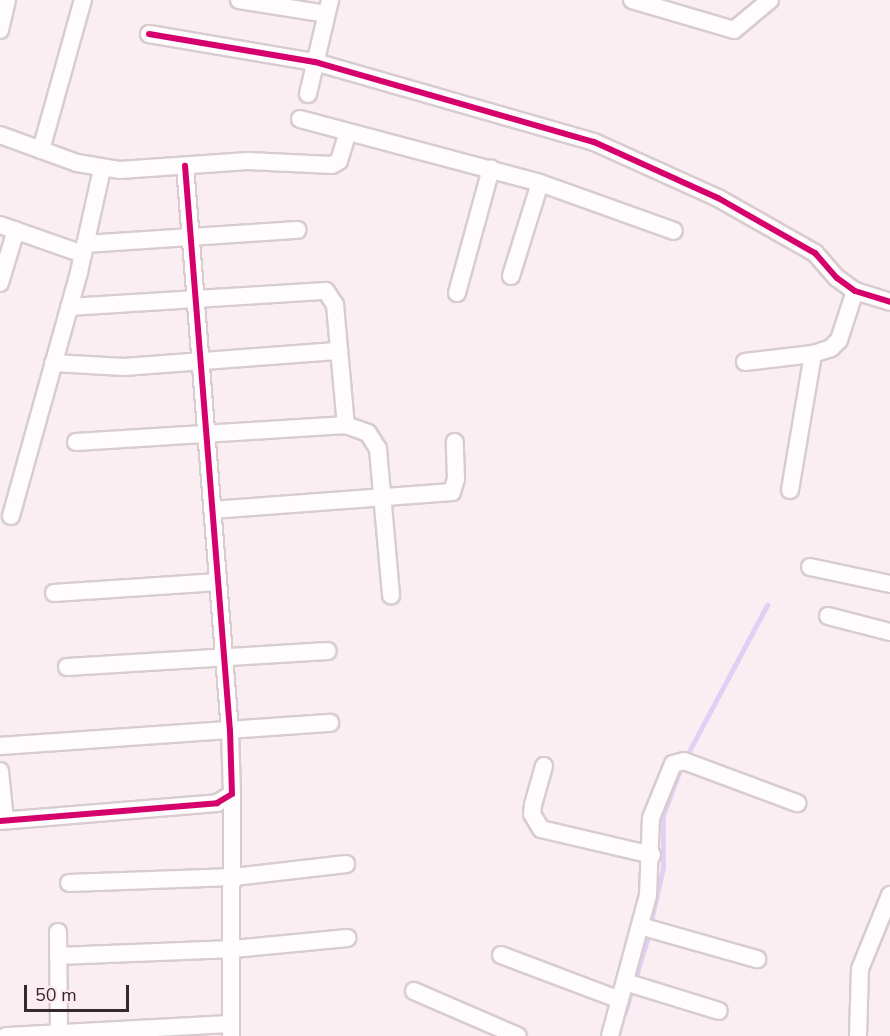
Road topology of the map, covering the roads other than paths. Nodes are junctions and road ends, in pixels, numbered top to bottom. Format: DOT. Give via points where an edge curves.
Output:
graph roads {
  1 [pos="8,0"];
  2 [pos="83,0"];
  3 [pos="239,0"];
  4 [pos="632,0"];
  5 [pos="770,0"];
  6 [pos="328,7"];
  7 [pos="0,30"];
  8 [pos="149,34"];
  9 [pos="315,62"];
  10 [pos="308,94"];
  11 [pos="300,120"];
  12 [pos="348,132"];
  13 [pos="0,135"];
  14 [pos="41,150"];
  15 [pos="185,166"];
  16 [pos="102,169"];
  17 [pos="491,169"];
  18 [pos="540,183"];
  19 [pos="8,228"];
  20 [pos="298,230"];
  21 [pos="674,231"];
  22 [pos="191,240"];
  23 [pos="84,249"];
  24 [pos="511,276"];
  25 [pos="0,283"];
  26 [pos="855,291"];
  27 [pos="457,292"];
  28 [pos="196,300"];
  29 [pos="890,302"];
  30 [pos="69,307"];
  31 [pos="339,351"];
  32 [pos="813,354"];
  33 [pos="201,362"];
  34 [pos="745,362"];
  35 [pos="53,363"];
  36 [pos="345,425"];
  37 [pos="207,434"];
  38 [pos="76,442"];
  39 [pos="455,442"];
  40 [pos="790,490"];
  41 [pos="383,498"];
  42 [pos="212,510"];
  43 [pos="11,516"];
  44 [pos="810,567"];
  45 [pos="218,582"];
  46 [pos="890,584"];
  47 [pos="54,593"];
  48 [pos="391,595"];
  49 [pos="828,616"];
  50 [pos="890,632"];
  51 [pos="328,651"];
  52 [pos="224,656"];
  53 [pos="67,667"];
  54 [pos="330,723"];
  55 [pos="230,730"];
  56 [pos="0,746"];
  57 [pos="544,765"];
  58 [pos="0,771"];
  59 [pos="232,794"];
  60 [pos="797,803"];
  61 [pos="2,821"];
  62 [pos="652,855"];
  63 [pos="346,864"];
  64 [pos="234,877"];
  65 [pos="69,883"];
  66 [pos="890,894"];
  67 [pos="640,926"];
  68 [pos="58,932"];
  69 [pos="346,938"];
  70 [pos="233,949"];
  71 [pos="501,955"];
  72 [pos="58,957"];
  73 [pos="757,959"];
  74 [pos="625,982"];
  75 [pos="414,991"];
  76 [pos="620,1000"];
  77 [pos="719,1011"];
  78 [pos="231,1030"];
  79 [pos="59,1034"];
  80 [pos="6,1036"];
  81 [pos="518,1036"];
  82 [pos="610,1036"];
  83 [pos="858,1036"];
  1 -- 7 [label="street"];
  2 -- 14 [label="street"];
  3 -- 6 [label="street"];
  4 -- 5 [label="street" via="734,30"];
  6 -- 9 [label="street"];
  8 -- 9 [label="street"];
  9 -- 10 [label="street"];
  9 -- 26 [label="street" via="594,142 632,157 718,198 815,253"];
  11 -- 12 [label="street"];
  12 -- 15 [label="street" via="343,154 332,165 249,161"];
  12 -- 17 [label="street"];
  13 -- 14 [label="street"];
  14 -- 16 [label="street"];
  15 -- 16 [label="street"];
  15 -- 22 [label="street"];
  16 -- 23 [label="street"];
  17 -- 18 [label="street"];
  17 -- 27 [label="street"];
  18 -- 21 [label="street"];
  18 -- 24 [label="street"];
  19 -- 23 [label="street"];
  19 -- 25 [label="street"];
  20 -- 22 [label="street"];
  22 -- 23 [label="street"];
  22 -- 28 [label="street"];
  23 -- 30 [label="street"];
  26 -- 29 [label="street"];
  26 -- 32 [label="street" via="839,340"];
  28 -- 30 [label="street"];
  28 -- 31 [label="street" via="326,291 335,304"];
  28 -- 33 [label="street"];
  30 -- 35 [label="street"];
  31 -- 33 [label="street"];
  31 -- 36 [label="street"];
  32 -- 34 [label="street"];
  32 -- 40 [label="street"];
  33 -- 35 [label="street" via="124,367"];
  33 -- 37 [label="street"];
  35 -- 43 [label="street"];
  36 -- 37 [label="street"];
  36 -- 41 [label="street" via="374,439"];
  37 -- 38 [label="street"];
  37 -- 42 [label="street"];
  39 -- 41 [label="street" via="456,479 452,492"];
  41 -- 42 [label="street"];
  41 -- 48 [label="street"];
  42 -- 45 [label="street"];
  44 -- 46 [label="street"];
  45 -- 47 [label="street"];
  45 -- 52 [label="street"];
  49 -- 50 [label="street"];
  51 -- 52 [label="street"];
  52 -- 53 [label="street"];
  52 -- 55 [label="street"];
  54 -- 55 [label="street"];
  55 -- 56 [label="street"];
  55 -- 59 [label="street"];
  57 -- 62 [label="street" via="532,814 541,829"];
  58 -- 61 [label="street"];
  59 -- 61 [label="street" via="217,803"];
  59 -- 64 [label="street"];
  60 -- 62 [label="street" via="677,761 669,770 654,809"];
  62 -- 67 [label="street" via="650,887"];
  63 -- 64 [label="street"];
  64 -- 65 [label="street"];
  64 -- 70 [label="street"];
  66 -- 83 [label="street" via="860,969"];
  67 -- 73 [label="street"];
  67 -- 74 [label="street"];
  68 -- 72 [label="street"];
  69 -- 70 [label="street"];
  70 -- 72 [label="street"];
  70 -- 78 [label="street"];
  71 -- 76 [label="street"];
  72 -- 79 [label="street"];
  74 -- 76 [label="street"];
  74 -- 77 [label="street"];
  75 -- 81 [label="street"];
  76 -- 82 [label="street"];
  78 -- 79 [label="street"];
  79 -- 80 [label="street"];
}
